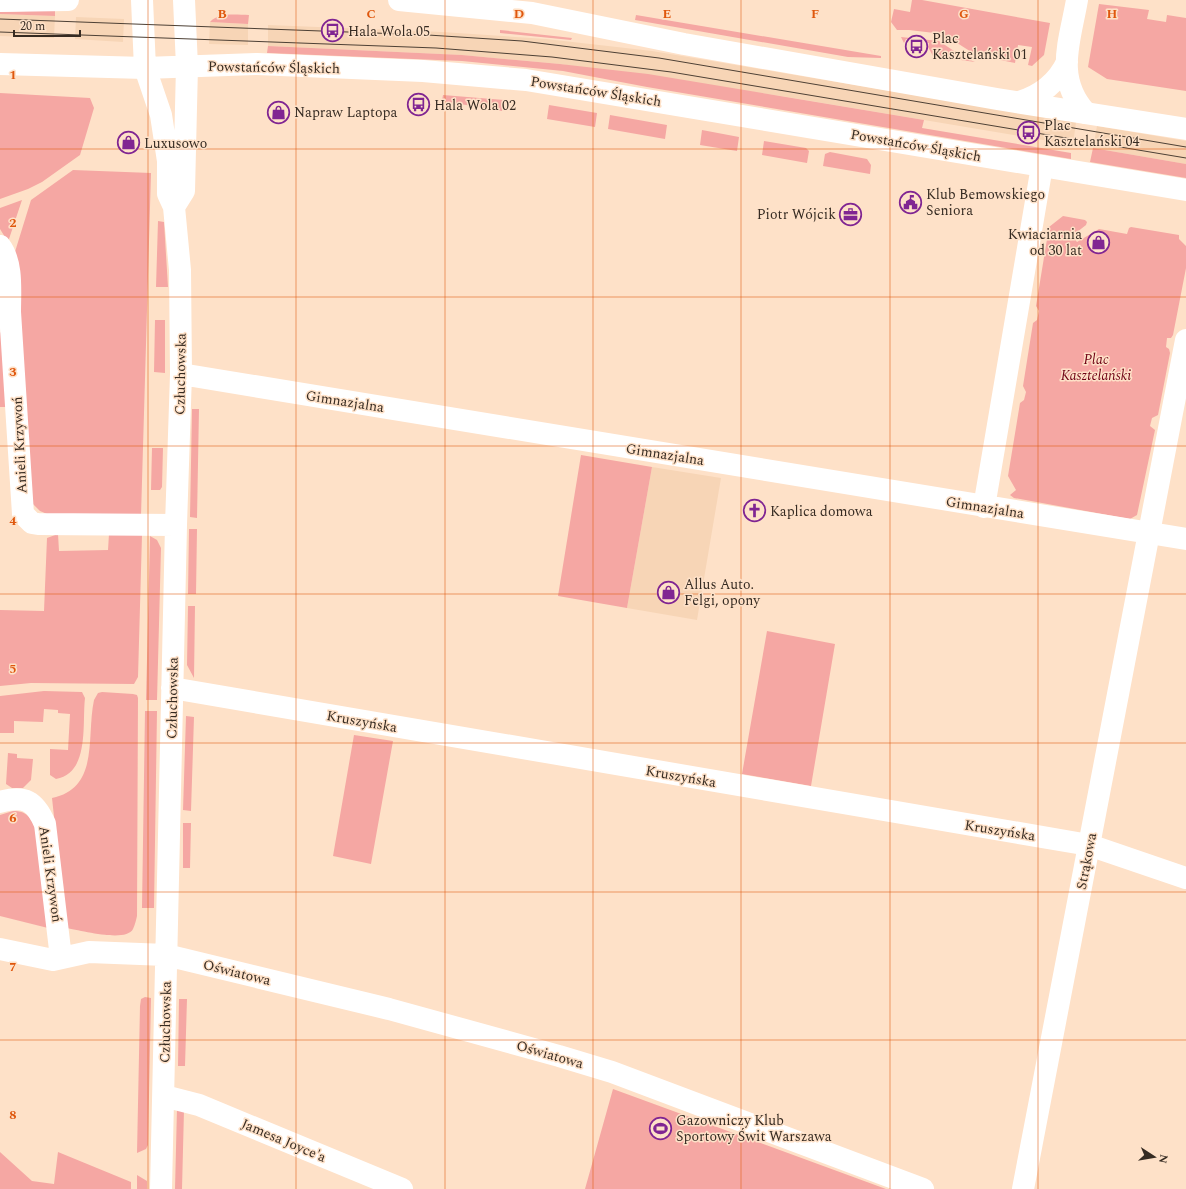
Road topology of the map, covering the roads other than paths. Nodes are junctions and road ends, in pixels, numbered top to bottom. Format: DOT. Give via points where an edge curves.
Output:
graph roads {
  1 [pos="68,0"];
  2 [pos="142,0"];
  3 [pos="184,0"];
  4 [pos="399,0"];
  5 [pos="1077,0"];
  6 [pos="0,1"];
  7 [pos="1067,62"];
  8 [pos="0,64"];
  9 [pos="187,66"];
  10 [pos="145,68"];
  11 [pos="1020,102"];
  12 [pos="1086,113"];
  13 [pos="1186,129"];
  14 [pos="1042,166"];
  15 [pos="1186,190"];
  16 [pos="174,207"];
  17 [pos="0,246"];
  18 [pos="1186,340"];
  19 [pos="181,374"];
  20 [pos="984,507"];
  21 [pos="176,525"];
  22 [pos="1149,533"];
  23 [pos="1186,539"];
  24 [pos="172,688"];
  25 [pos="0,802"];
  26 [pos="1089,845"];
  27 [pos="1186,878"];
  28 [pos="0,949"];
  29 [pos="166,955"];
  30 [pos="61,958"];
  31 [pos="164,1096"];
  32 [pos="161,1189"];
  33 [pos="402,1189"];
  34 [pos="924,1189"];
  35 [pos="1023,1189"];
  1 -- 6 [label="street"];
  2 -- 10 [label="street, Człuchowska"];
  3 -- 9 [label="street"];
  4 -- 11 [label="street" via="532,13 692,45"];
  5 -- 7 [label="street"];
  7 -- 11 [label="street" via="1058,77 1041,93"];
  7 -- 12 [label="street" via="1071,91"];
  8 -- 10 [label="street, Powstańców Śląskich"];
  9 -- 10 [label="street, Powstańców Śląskich"];
  9 -- 14 [label="street, Powstańców Śląskich" via="257,64 423,71 526,80"];
  9 -- 16 [label="street" via="184,191"];
  10 -- 16 [label="street, Człuchowska" via="161,115 168,161 168,194"];
  11 -- 12 [label="street"];
  12 -- 13 [label="street"];
  14 -- 15 [label="street, Powstańców Śląskich"];
  14 -- 20 [label="street"];
  16 -- 19 [label="street, Człuchowska" via="180,270"];
  17 -- 21 [label="street, Anieli Krzywoń" via="7,260 10,284 23,514 27,520 38,524"];
  18 -- 22 [label="street"];
  19 -- 20 [label="street, Gimnazjalna"];
  19 -- 21 [label="street, Człuchowska"];
  20 -- 22 [label="street, Gimnazjalna"];
  21 -- 24 [label="street, Człuchowska"];
  22 -- 23 [label="street, Gimnazjalna"];
  22 -- 26 [label="street, Strąkowa"];
  24 -- 26 [label="street, Kruszyńska"];
  24 -- 29 [label="street, Człuchowska"];
  25 -- 30 [label="street, Anieli Krzywoń" via="11,799 34,804 45,824"];
  26 -- 27 [label="street, Kruszyńska"];
  26 -- 35 [label="street, Strąkowa"];
  28 -- 30 [label="street" via="42,959"];
  29 -- 30 [label="street" via="89,952"];
  29 -- 31 [label="street, Człuchowska"];
  29 -- 34 [label="street, Oświatowa" via="389,1009 612,1072"];
  31 -- 32 [label="street, Człuchowska"];
  31 -- 33 [label="street, Jamesa Joyce'a" via="199,1105"];
}
